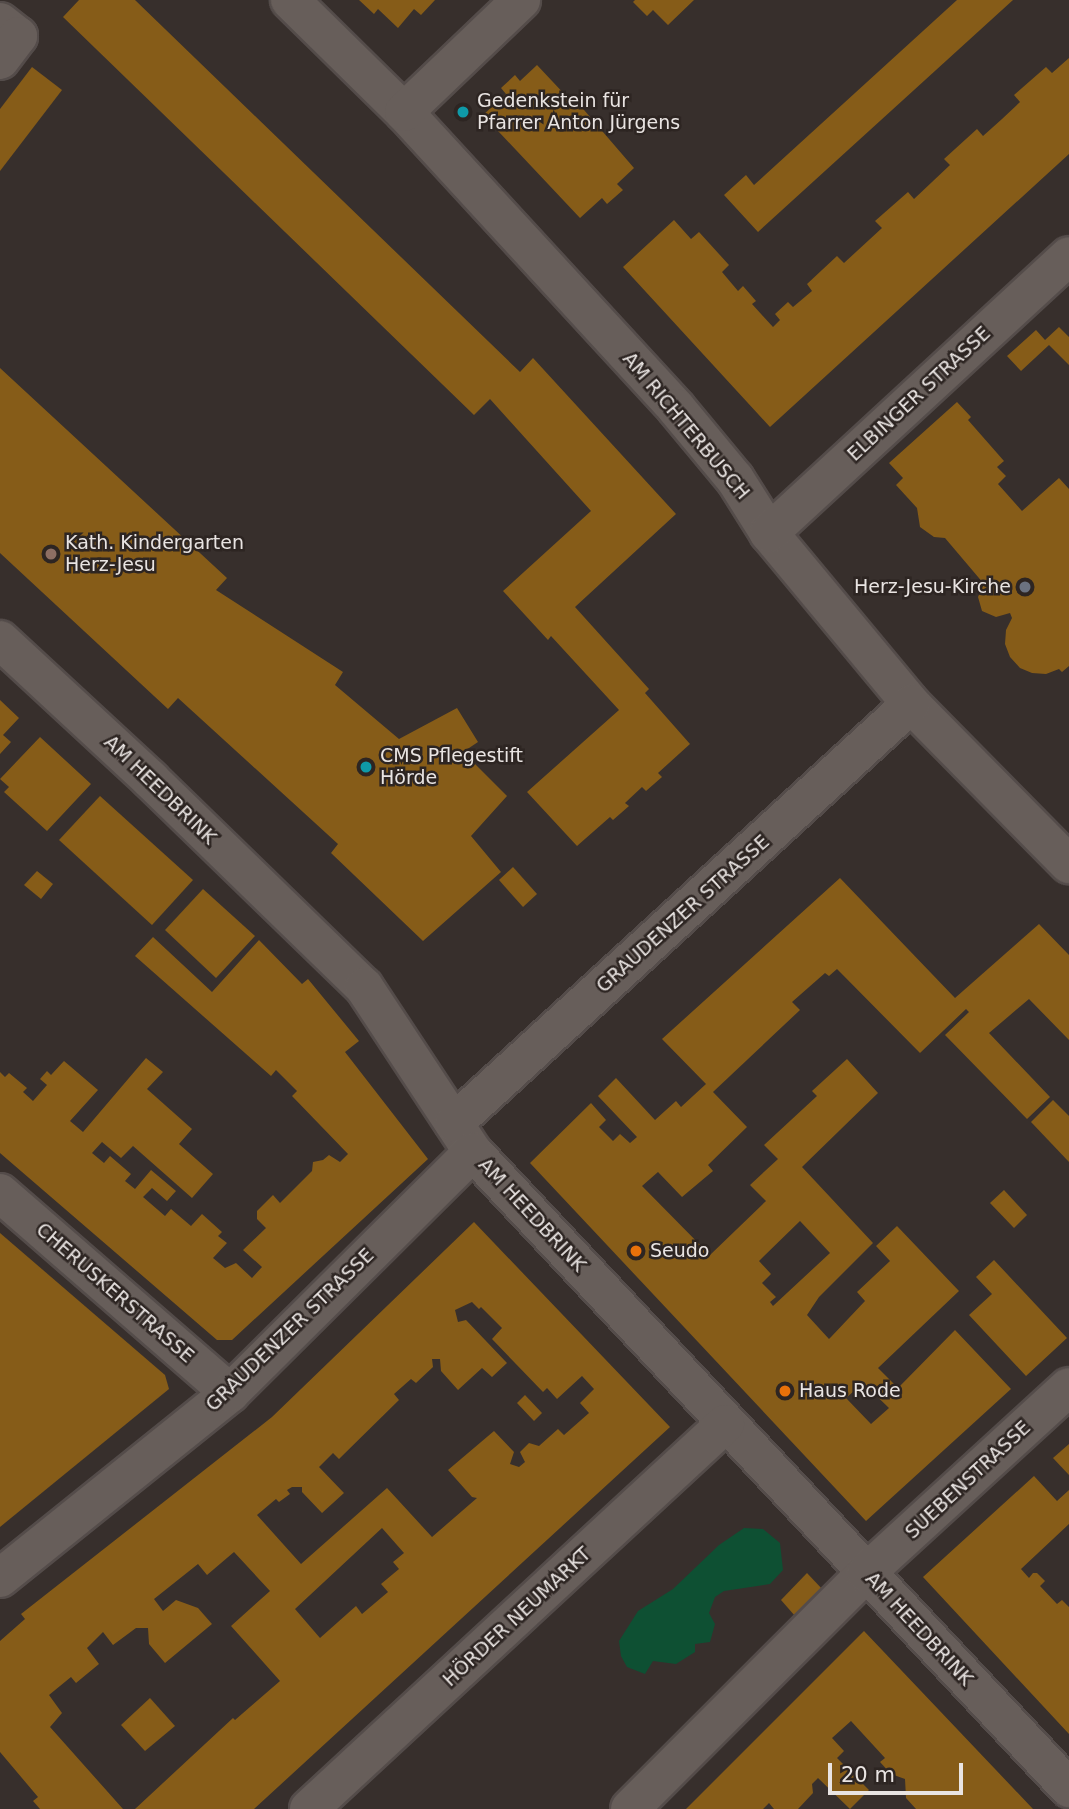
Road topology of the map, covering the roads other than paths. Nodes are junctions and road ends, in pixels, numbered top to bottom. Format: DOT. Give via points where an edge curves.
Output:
graph roads {
  1 [pos="290,0"];
  2 [pos="521,0"];
  3 [pos="0,22"];
  4 [pos="0,60"];
  5 [pos="404,112"];
  6 [pos="1069,256"];
  7 [pos="769,533"];
  8 [pos="0,640"];
  9 [pos="911,704"];
  10 [pos="1067,856"];
  11 [pos="464,1137"];
  12 [pos="0,1193"];
  13 [pos="1069,1387"];
  14 [pos="230,1392"];
  15 [pos="725,1424"];
  16 [pos="866,1573"];
  17 [pos="0,1578"];
  18 [pos="1069,1788"];
  19 [pos="309,1809"];
  20 [pos="630,1809"];
  1 -- 5 [label="street, AM RICHTERBUSCH"];
  2 -- 5 [label="street"];
  3 -- 4 [label="street" via="18,36"];
  5 -- 7 [label="street, AM RICHTERBUSCH" via="676,408 735,479"];
  6 -- 7 [label="street, ELBINGER STRASSE"];
  7 -- 9 [label="street, AM RICHTERBUSCH"];
  8 -- 11 [label="street, AM HEEDBRINK" via="364,987"];
  9 -- 10 [label="street, AM RICHTERBUSCH"];
  9 -- 11 [label="street, GRAUDENZER STRASSE"];
  11 -- 14 [label="street, GRAUDENZER STRASSE"];
  11 -- 15 [label="street, AM HEEDBRINK"];
  12 -- 14 [label="street, CHERUSKERSTRASSE"];
  13 -- 16 [label="street, SUEBENSTRASSE"];
  14 -- 17 [label="street, GRAUDENZER STRASSE"];
  15 -- 16 [label="street, AM HEEDBRINK"];
  15 -- 19 [label="street, HÖRDER NEUMARKT"];
  16 -- 18 [label="street, AM HEEDBRINK"];
  16 -- 20 [label="street"];
}
